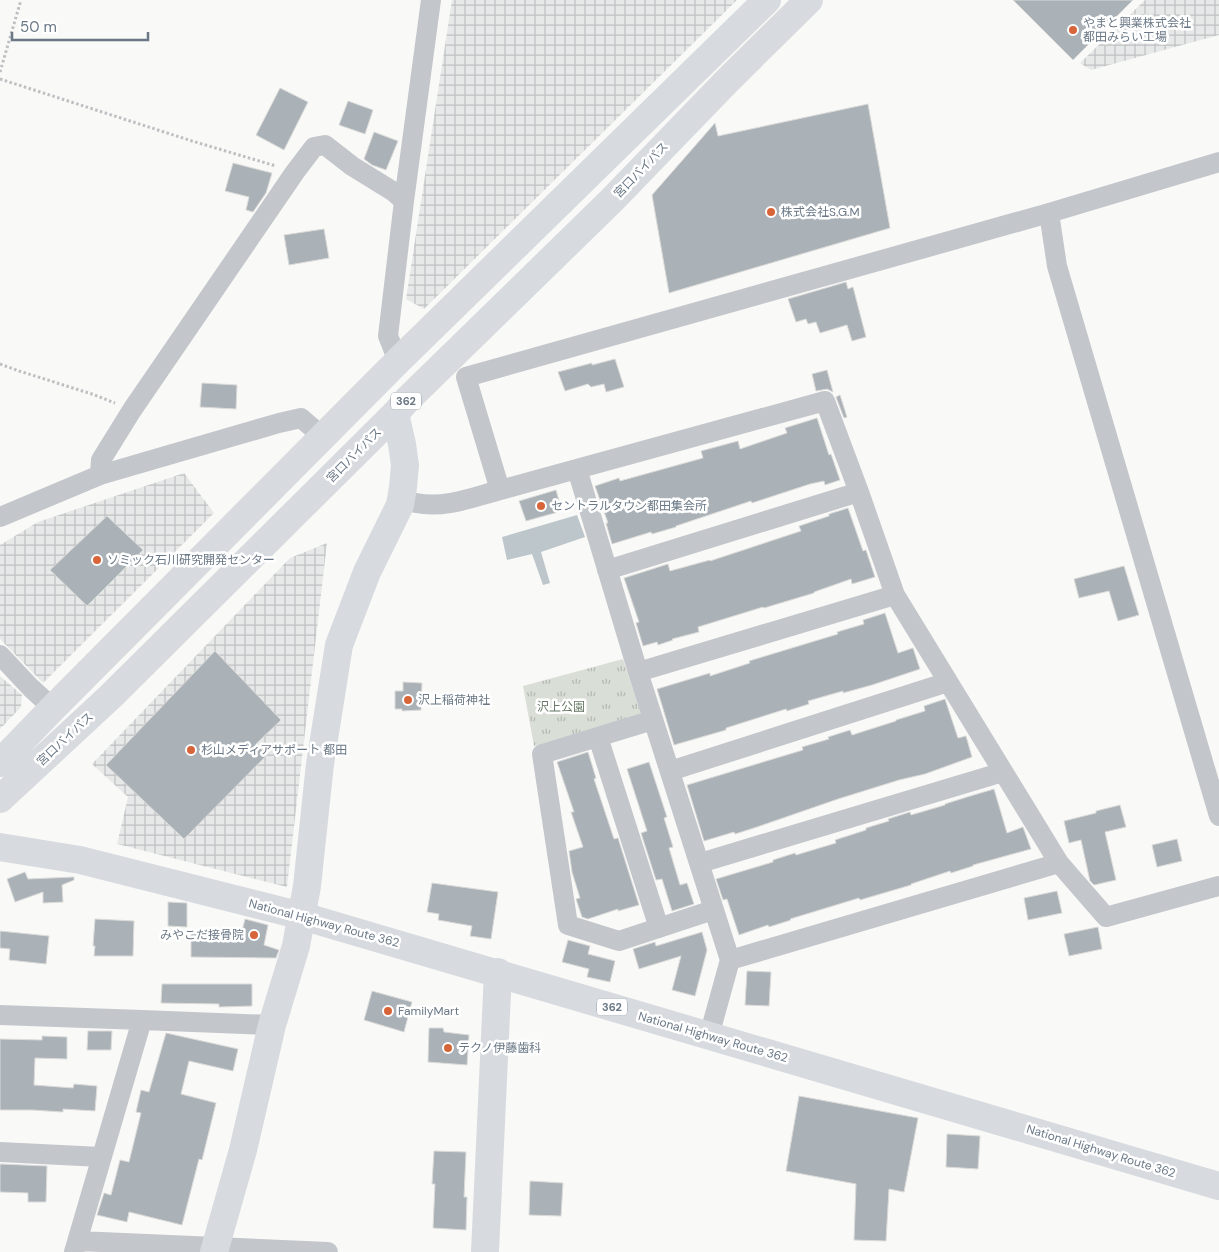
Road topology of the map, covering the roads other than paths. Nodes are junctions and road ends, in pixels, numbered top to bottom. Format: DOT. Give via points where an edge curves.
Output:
graph roads {
  1 [pos="431,0"];
  2 [pos="767,0"];
  3 [pos="809,0"];
  4 [pos="1219,162"];
  5 [pos="404,201"];
  6 [pos="1049,213"];
  7 [pos="398,361"];
  8 [pos="395,414"];
  9 [pos="323,437"];
  10 [pos="577,469"];
  11 [pos="100,475"];
  12 [pos="500,490"];
  13 [pos="860,492"];
  14 [pos="401,497"];
  15 [pos="0,517"];
  16 [pos="607,570"];
  17 [pos="895,595"];
  18 [pos="0,655"];
  19 [pos="638,672"];
  20 [pos="948,682"];
  21 [pos="53,708"];
  22 [pos="654,720"];
  23 [pos="598,736"];
  24 [pos="0,762"];
  25 [pos="670,771"];
  26 [pos="1003,772"];
  27 [pos="0,799"];
  28 [pos="1219,816"];
  29 [pos="0,847"];
  30 [pos="700,863"];
  31 [pos="1059,863"];
  32 [pos="1219,886"];
  33 [pos="713,910"];
  34 [pos="302,916"];
  35 [pos="659,928"];
  36 [pos="730,960"];
  37 [pos="498,972"];
  38 [pos="0,1014"];
  39 [pos="142,1020"];
  40 [pos="272,1025"];
  41 [pos="709,1036"];
  42 [pos="0,1152"];
  43 [pos="101,1158"];
  44 [pos="1219,1186"];
  45 [pos="76,1247"];
  46 [pos="215,1250"];
  47 [pos="328,1252"];
  48 [pos="485,1252"];
  1 -- 5 [label="street"];
  2 -- 7 [label="main road, 362"];
  3 -- 8 [label="main road, 宮口バイパス / 362"];
  4 -- 6 [label="street"];
  5 -- 7 [label="street" via="388,336"];
  5 -- 11 [label="street" via="325,145 314,147 132,410 101,460"];
  6 -- 12 [label="street" via="466,378"];
  6 -- 28 [label="street" via="1057,266"];
  7 -- 9 [label="main road, 362"];
  8 -- 14 [label="main road" via="405,465"];
  8 -- 27 [label="main road, 宮口バイパス / 362" via="111,696"];
  9 -- 11 [label="street" via="301,418"];
  9 -- 21 [label="main road, 362"];
  10 -- 12 [label="street"];
  10 -- 13 [label="street" via="825,401"];
  10 -- 16 [label="street"];
  11 -- 15 [label="street"];
  12 -- 14 [label="street" via="448,504 416,503"];
  13 -- 16 [label="street"];
  13 -- 17 [label="street"];
  14 -- 34 [label="main road" via="339,645 320,764"];
  16 -- 19 [label="street"];
  17 -- 19 [label="street"];
  17 -- 20 [label="street"];
  18 -- 21 [label="street"];
  19 -- 22 [label="street"];
  20 -- 25 [label="street"];
  20 -- 26 [label="street"];
  21 -- 24 [label="main road, 362"];
  22 -- 23 [label="street"];
  22 -- 25 [label="street"];
  23 -- 35 [label="street"];
  23 -- 35 [label="street" via="542,754 568,925 619,941"];
  25 -- 30 [label="street"];
  26 -- 30 [label="street"];
  26 -- 31 [label="street"];
  29 -- 34 [label="main road, National Highway Route 362 / 362" via="80,860"];
  30 -- 33 [label="street"];
  31 -- 32 [label="street" via="1106,917"];
  31 -- 36 [label="street"];
  33 -- 35 [label="street"];
  33 -- 36 [label="street"];
  34 -- 37 [label="main road, National Highway Route 362 / 362"];
  34 -- 40 [label="main road"];
  36 -- 41 [label="street"];
  37 -- 41 [label="main road, National Highway Route 362 / 362"];
  37 -- 48 [label="main road"];
  38 -- 39 [label="street"];
  39 -- 40 [label="street"];
  39 -- 43 [label="street"];
  40 -- 46 [label="main road" via="243,1150"];
  41 -- 44 [label="main road, National Highway Route 362 / 362"];
  42 -- 43 [label="street"];
  43 -- 45 [label="street"];
  45 -- 46 [label="street"];
  46 -- 47 [label="street"];
}
